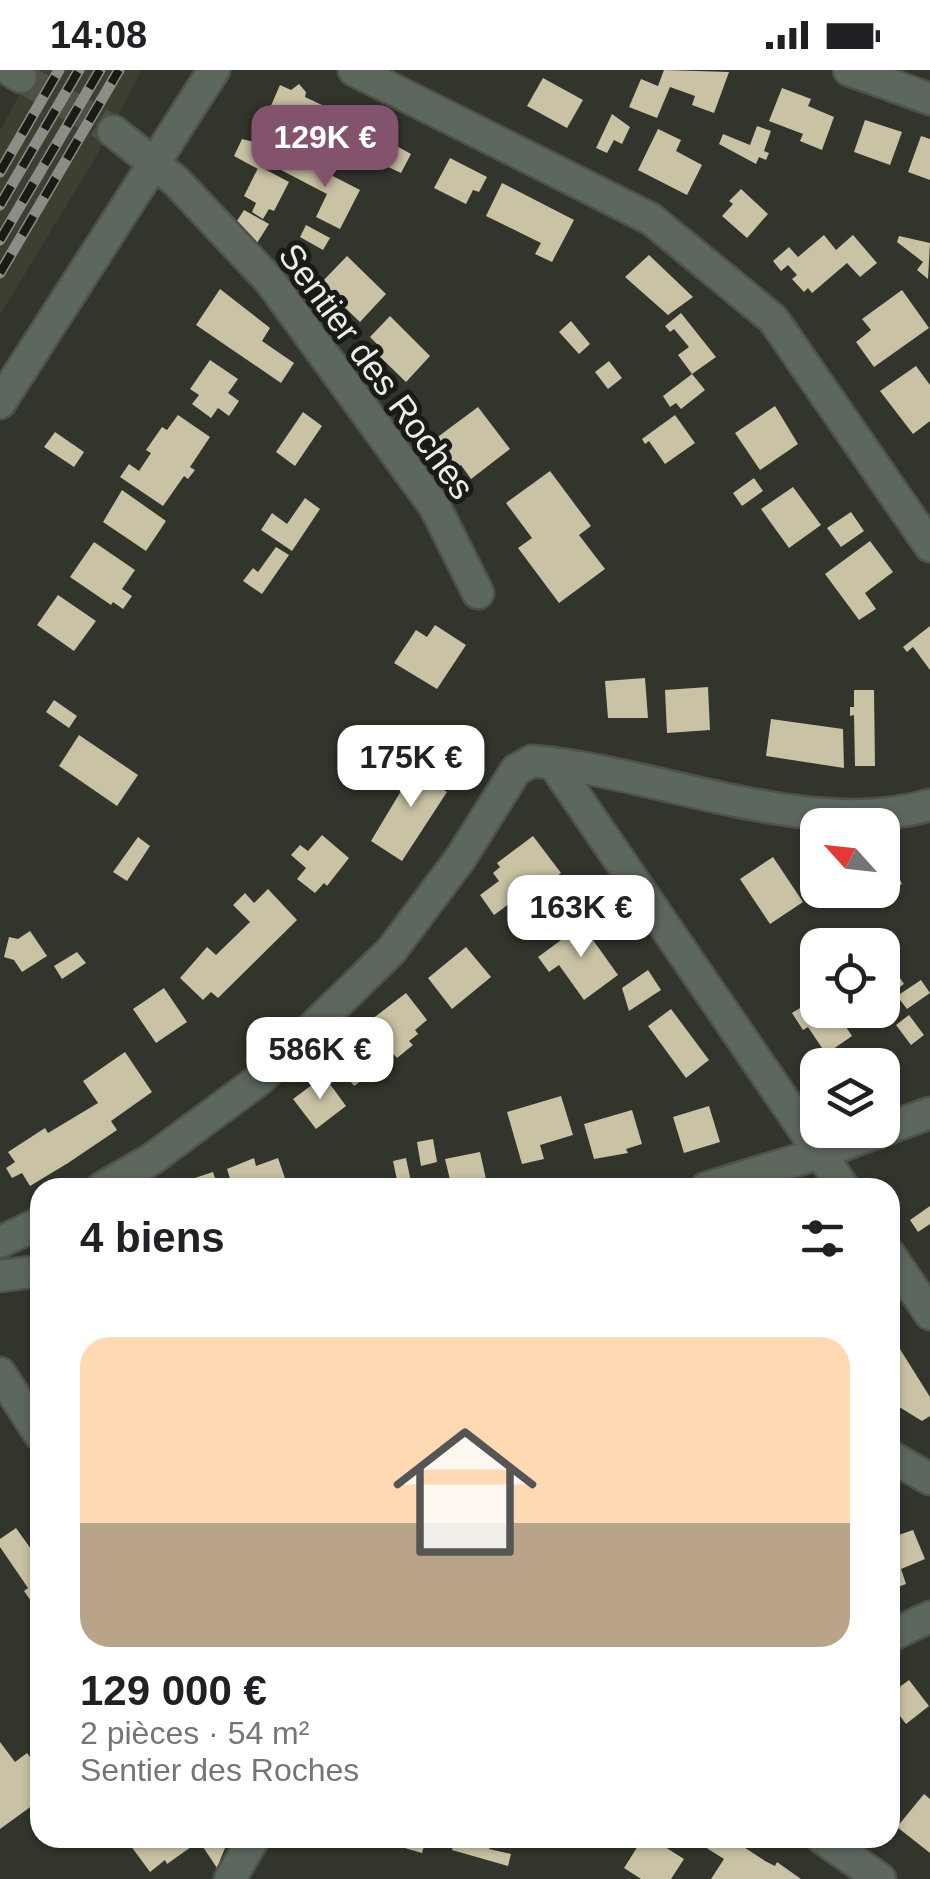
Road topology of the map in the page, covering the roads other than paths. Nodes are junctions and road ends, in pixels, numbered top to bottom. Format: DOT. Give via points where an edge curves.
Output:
graph roads {
  1 [pos="214,70"];
  2 [pos="354,70"];
  3 [pos="849,70"];
  4 [pos="930,99"];
  5 [pos="113,130"];
  6 [pos="156,163"];
  7 [pos="0,403"];
  8 [pos="930,546"];
  9 [pos="478,593"];
  10 [pos="542,762"];
  11 [pos="930,805"];
  12 [pos="930,1113"];
  13 [pos="820,1153"];
  14 [pos="119,1178"];
  15 [pos="739,1178"];
  16 [pos="837,1178"];
  17 [pos="30,1229"];
  18 [pos="0,1242"];
  19 [pos="900,1270"];
  20 [pos="30,1272"];
  21 [pos="0,1276"];
  22 [pos="930,1314"];
  23 [pos="0,1373"];
  24 [pos="30,1420"];
  25 [pos="900,1462"];
  26 [pos="930,1479"];
  27 [pos="930,1617"];
  28 [pos="900,1631"];
  29 [pos="248,1848"];
  30 [pos="836,1848"];
  31 [pos="230,1879"];
  32 [pos="880,1879"];
  1 -- 6 [label="street"];
  2 -- 8 [label="street" via="651,220 773,319"];
  3 -- 4 [label="street"];
  5 -- 6 [label="street, Sentier des Roches"];
  6 -- 7 [label="street"];
  6 -- 9 [label="street, Sentier des Roches" via="270,280 434,507"];
  10 -- 11 [label="street" via="817,815 899,814"];
  10 -- 13 [label="street"];
  10 -- 14 [label="street" via="516,770 390,951 260,1078"];
  12 -- 13 [label="street"];
  13 -- 15 [label="street"];
  13 -- 16 [label="street"];
  17 -- 18 [label="street"];
  19 -- 22 [label="street"];
  20 -- 21 [label="street"];
  23 -- 24 [label="street"];
  25 -- 26 [label="street"];
  27 -- 28 [label="street"];
  29 -- 31 [label="street"];
  30 -- 32 [label="street"];
}
